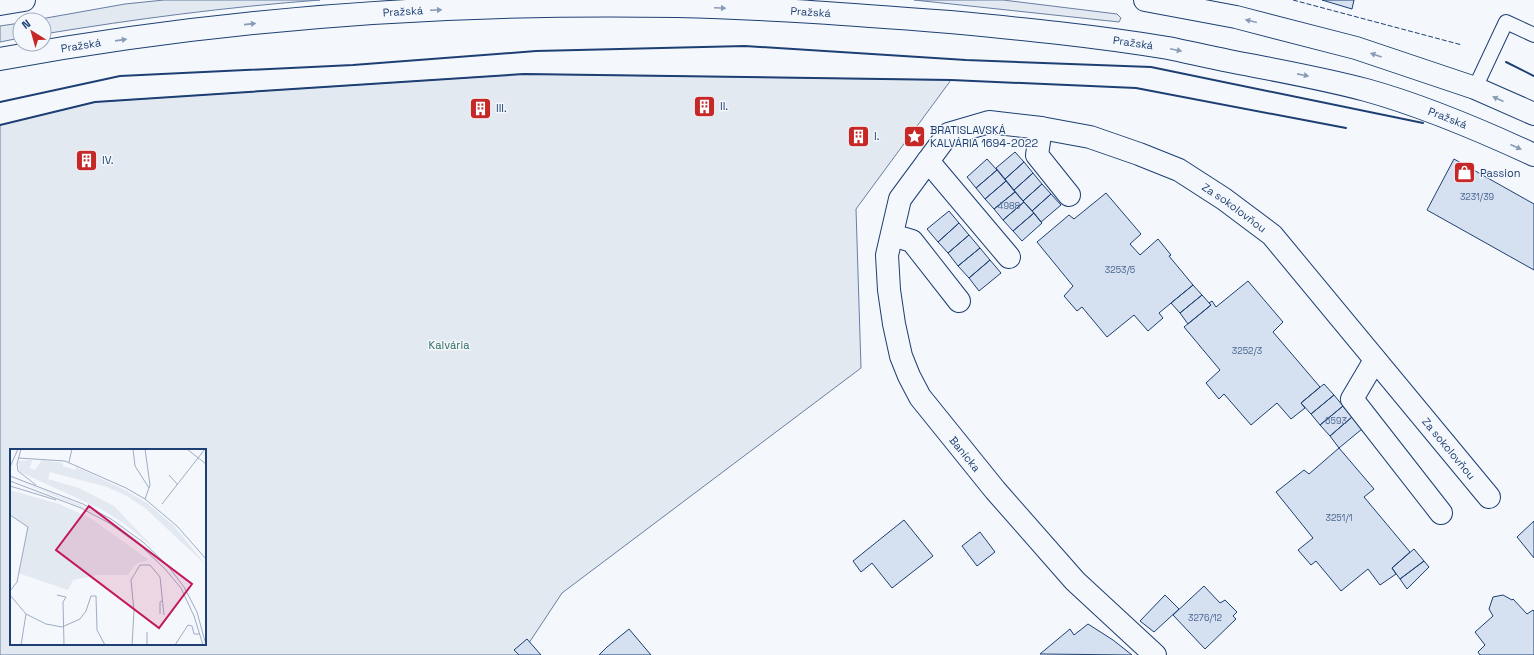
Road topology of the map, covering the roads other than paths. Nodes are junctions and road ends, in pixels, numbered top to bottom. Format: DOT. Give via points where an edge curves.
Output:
graph roads {
  1 [pos="24,0"];
  2 [pos="1145,0"];
  3 [pos="0,4"];
  4 [pos="1534,35"];
  5 [pos="0,59"];
  6 [pos="1475,88"];
  7 [pos="1534,114"];
  8 [pos="1041,128"];
  9 [pos="1534,155"];
  10 [pos="928,161"];
  11 [pos="1069,195"];
  12 [pos="900,199"];
  13 [pos="892,235"];
  14 [pos="1009,257"];
  15 [pos="959,301"];
  16 [pos="1375,360"];
  17 [pos="1489,497"];
  18 [pos="1441,513"];
  19 [pos="1155,655"];
  1 -- 3 [label="main road"];
  6 -- 2 [label="main road, one-way" via="1356,48 1297,32 1236,17"];
  4 -- 6 [label="lane" via="1506,22"];
  5 -- 9 [label="main road, Pražská, one-way" via="179,32 302,18 410,11 555,6 772,9 1068,34 1168,48 1366,90 1454,121"];
  7 -- 6 [label="main road, one-way"];
  8 -- 10 [label="main road, Za sokolovňou" via="989,122 948,134"];
  8 -- 11 [label="main road" via="1037,154"];
  8 -- 16 [label="main road, Za sokolovňou" via="1090,137 1139,154 1178,170 1224,199 1272,236"];
  10 -- 12 [label="main road, Za sokolovňou"];
  10 -- 14 [label="main road"];
  12 -- 13 [label="main road, Banícka"];
  13 -- 15 [label="main road" via="912,242"];
  13 -- 19 [label="main road, Banícka" via="887,255 894,324 901,356 920,396 995,490 1075,581"];
  16 -- 17 [label="main road, Za sokolovňou"];
  16 -- 18 [label="main road" via="1352,399"];
}
